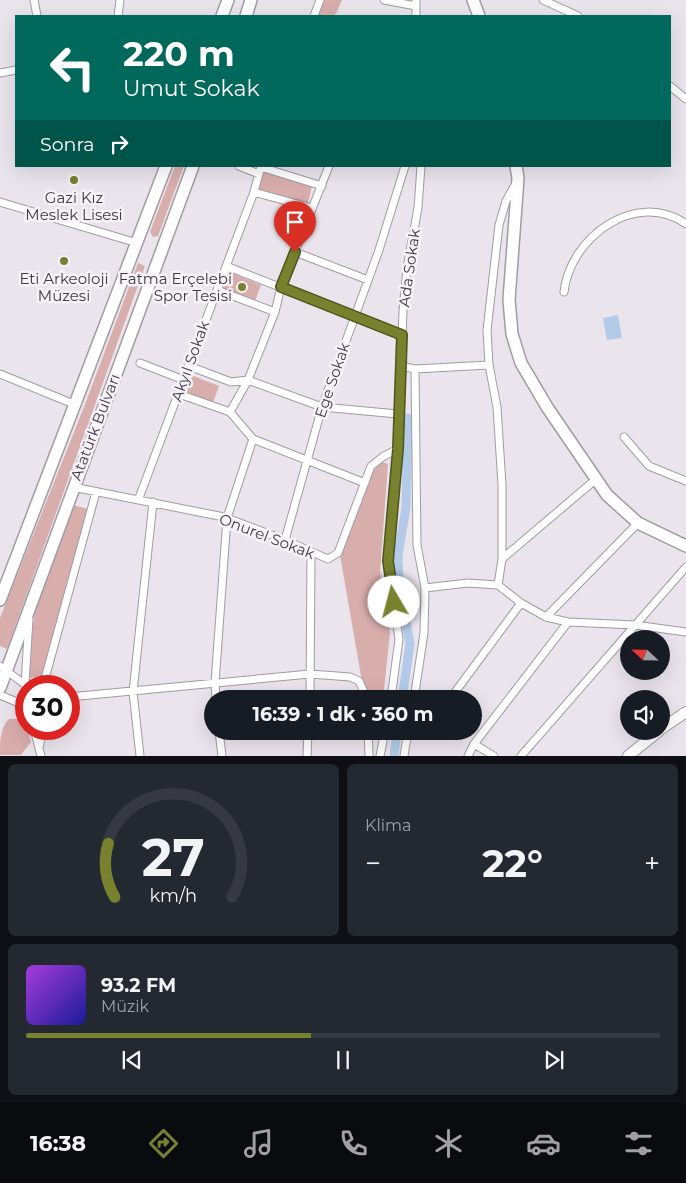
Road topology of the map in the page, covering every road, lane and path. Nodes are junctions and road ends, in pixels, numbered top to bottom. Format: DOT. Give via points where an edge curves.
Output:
graph roads {
  1 [pos="34,0"];
  2 [pos="120,0"];
  3 [pos="228,0"];
  4 [pos="251,0"];
  5 [pos="320,0"];
  6 [pos="384,0"];
  7 [pos="473,0"];
  8 [pos="543,0"];
  9 [pos="416,3"];
  10 [pos="36,15"];
  11 [pos="118,15"];
  12 [pos="222,15"];
  13 [pos="246,15"];
  14 [pos="314,15"];
  15 [pos="479,15"];
  16 [pos="576,15"];
  17 [pos="15,70"];
  18 [pos="0,73"];
  19 [pos="671,87"];
  20 [pos="686,99"];
  21 [pos="166,167"];
  22 [pos="193,167"];
  23 [pos="246,167"];
  24 [pos="329,167"];
  25 [pos="405,167"];
  26 [pos="421,167"];
  27 [pos="516,167"];
  28 [pos="260,169"];
  29 [pos="518,178"];
  30 [pos="322,186"];
  31 [pos="254,192"];
  32 [pos="0,202"];
  33 [pos="312,208"];
  34 [pos="686,224"];
  35 [pos="138,242"];
  36 [pos="295,252"];
  37 [pos="226,266"];
  38 [pos="368,280"];
  39 [pos="281,287"];
  40 [pos="217,290"];
  41 [pos="564,292"];
  42 [pos="275,312"];
  43 [pos="354,318"];
  44 [pos="402,335"];
  45 [pos="140,364"];
  46 [pos="489,365"];
  47 [pos="189,366"];
  48 [pos="401,366"];
  49 [pos="415,369"];
  50 [pos="0,374"];
  51 [pos="184,380"];
  52 [pos="248,380"];
  53 [pos="178,394"];
  54 [pos="76,405"];
  55 [pos="322,407"];
  56 [pos="230,412"];
  57 [pos="398,414"];
  58 [pos="624,437"];
  59 [pos="253,439"];
  60 [pos="398,449"];
  61 [pos="308,460"];
  62 [pos="595,480"];
  63 [pos="686,481"];
  64 [pos="365,483"];
  65 [pos="73,487"];
  66 [pos="96,492"];
  67 [pos="139,498"];
  68 [pos="153,502"];
  69 [pos="226,518"];
  70 [pos="638,524"];
  71 [pos="285,540"];
  72 [pos="686,546"];
  73 [pos="310,553"];
  74 [pos="502,559"];
  75 [pos="686,567"];
  76 [pos="498,585"];
  77 [pos="425,588"];
  78 [pos="0,600"];
  79 [pos="521,603"];
  80 [pos="30,606"];
  81 [pos="546,617"];
  82 [pos="568,622"];
  83 [pos="635,625"];
  84 [pos="686,632"];
  85 [pos="3,668"];
  86 [pos="310,674"];
  87 [pos="26,675"];
  88 [pos="46,675"];
  89 [pos="15,676"];
  90 [pos="215,683"];
  91 [pos="0,688"];
  92 [pos="215,690"];
  93 [pos="310,690"];
  94 [pos="362,690"];
  95 [pos="392,690"];
  96 [pos="415,690"];
  97 [pos="457,690"];
  98 [pos="133,692"];
  99 [pos="0,695"];
  100 [pos="80,696"];
  101 [pos="15,701"];
  102 [pos="686,712"];
  103 [pos="670,723"];
  104 [pos="38,740"];
  105 [pos="41,740"];
  106 [pos="221,740"];
  107 [pos="308,740"];
  108 [pos="368,740"];
  109 [pos="383,740"];
  110 [pos="407,740"];
  111 [pos="648,740"];
  112 [pos="474,744"];
  113 [pos="40,745"];
  114 [pos="629,755"];
  115 [pos="42,756"];
  116 [pos="140,756"];
  117 [pos="222,756"];
  118 [pos="307,756"];
  119 [pos="368,756"];
  120 [pos="380,756"];
  121 [pos="404,756"];
  122 [pos="468,756"];
  123 [pos="494,756"];
  124 [pos="521,756"];
  1 -- 10 [label="street"];
  2 -- 11 [label="street"];
  3 -- 12 [label="main road"];
  4 -- 13 [label="main road"];
  5 -- 14 [label="street"];
  6 -- 9 [label="street"];
  7 -- 15 [label="main road"];
  8 -- 16 [label="street"];
  17 -- 18 [label="street"];
  19 -- 20 [label="street"];
  21 -- 35 [label="main road, Atatürk Bulvarı"];
  22 -- 65 [label="main road, Atatürk Bulvarı"];
  23 -- 28 [label="street"];
  24 -- 30 [label="street"];
  25 -- 38 [label="street, Ege Sokak"];
  26 -- 44 [label="street, Ada Sokak" via="418,208 407,268"];
  27 -- 29 [label="main road"];
  28 -- 30 [label="street"];
  28 -- 31 [label="street, Akyıl Sokak"];
  29 -- 46 [label="street" via="506,201 499,226 487,330"];
  29 -- 62 [label="main road" via="510,300 512,334 521,363"];
  30 -- 33 [label="street"];
  31 -- 33 [label="street"];
  31 -- 37 [label="street, Akyıl Sokak"];
  32 -- 35 [label="street"];
  33 -- 36 [label="street"];
  34 -- 41 [label="street" via="661,212 637,212 593,234 580,248 566,278"];
  35 -- 54 [label="main road, Atatürk Bulvarı"];
  36 -- 38 [label="street"];
  36 -- 39 [label="street"];
  37 -- 39 [label="street"];
  37 -- 40 [label="street, Akyıl Sokak"];
  38 -- 43 [label="street, Ege Sokak"];
  39 -- 42 [label="street"];
  39 -- 43 [label="street"];
  40 -- 42 [label="street"];
  40 -- 47 [label="street, Akyıl Sokak"];
  42 -- 52 [label="street"];
  43 -- 44 [label="street"];
  43 -- 55 [label="street, Ege Sokak"];
  44 -- 48 [label="street, Ada Sokak"];
  45 -- 51 [label="street"];
  46 -- 49 [label="street"];
  46 -- 74 [label="street" via="497,407"];
  47 -- 51 [label="street, Akyıl Sokak"];
  47 -- 52 [label="street" via="232,382"];
  48 -- 49 [label="street"];
  48 -- 57 [label="street, Ada Sokak"];
  49 -- 77 [label="street" via="417,545"];
  50 -- 54 [label="street"];
  51 -- 53 [label="street, Akyıl Sokak"];
  52 -- 55 [label="street"];
  52 -- 56 [label="street"];
  53 -- 56 [label="street"];
  53 -- 67 [label="street, Akyıl Sokak"];
  54 -- 78 [label="main road, Atatürk Bulvarı"];
  55 -- 57 [label="street"];
  55 -- 61 [label="street, Ege Sokak"];
  56 -- 59 [label="street"];
  57 -- 60 [label="street, Ada Sokak"];
  58 -- 63 [label="street" via="649,466"];
  59 -- 61 [label="street"];
  59 -- 69 [label="street"];
  60 -- 64 [label="street, Onurel Sokak" via="372,466"];
  60 -- 95 [label="street, Ada Sokak" via="388,561 399,639"];
  61 -- 64 [label="street"];
  61 -- 71 [label="street, Ege Sokak"];
  62 -- 70 [label="main road"];
  62 -- 74 [label="street"];
  64 -- 73 [label="street, Onurel Sokak" via="338,553 328,560"];
  65 -- 66 [label="street, Onurel Sokak"];
  65 -- 80 [label="main road, Atatürk Bulvarı"];
  66 -- 67 [label="street, Onurel Sokak"];
  66 -- 88 [label="street"];
  67 -- 68 [label="street, Onurel Sokak"];
  68 -- 69 [label="street, Onurel Sokak"];
  68 -- 98 [label="street"];
  69 -- 71 [label="street, Onurel Sokak"];
  69 -- 90 [label="street"];
  70 -- 72 [label="main road"];
  70 -- 81 [label="street"];
  71 -- 73 [label="street, Onurel Sokak"];
  73 -- 86 [label="street"];
  74 -- 76 [label="street"];
  75 -- 83 [label="street"];
  76 -- 77 [label="street" via="468,583"];
  76 -- 79 [label="street"];
  77 -- 96 [label="street" via="424,634"];
  79 -- 81 [label="street"];
  79 -- 97 [label="street"];
  80 -- 85 [label="main road, Atatürk Bulvarı"];
  80 -- 87 [label="street"];
  81 -- 82 [label="street"];
  82 -- 83 [label="street"];
  82 -- 112 [label="street"];
  83 -- 84 [label="street"];
  83 -- 124 [label="street"];
  85 -- 89 [label="street"];
  85 -- 91 [label="main road, Atatürk Bulvarı"];
  86 -- 90 [label="street"];
  86 -- 93 [label="street"];
  86 -- 94 [label="street" via="350,677 359,681"];
  90 -- 92 [label="street"];
  90 -- 98 [label="street"];
  98 -- 100 [label="street"];
  98 -- 116 [label="street"];
  99 -- 101 [label="street"];
  102 -- 103 [label="main road"];
  104 -- 113 [label="street"];
  105 -- 113 [label="street"];
  106 -- 117 [label="street"];
  107 -- 118 [label="street"];
  108 -- 119 [label="street"];
  109 -- 120 [label="street"];
  110 -- 121 [label="street"];
  111 -- 114 [label="main road"];
  112 -- 122 [label="street"];
  112 -- 123 [label="street"];
  113 -- 115 [label="street"];
}
